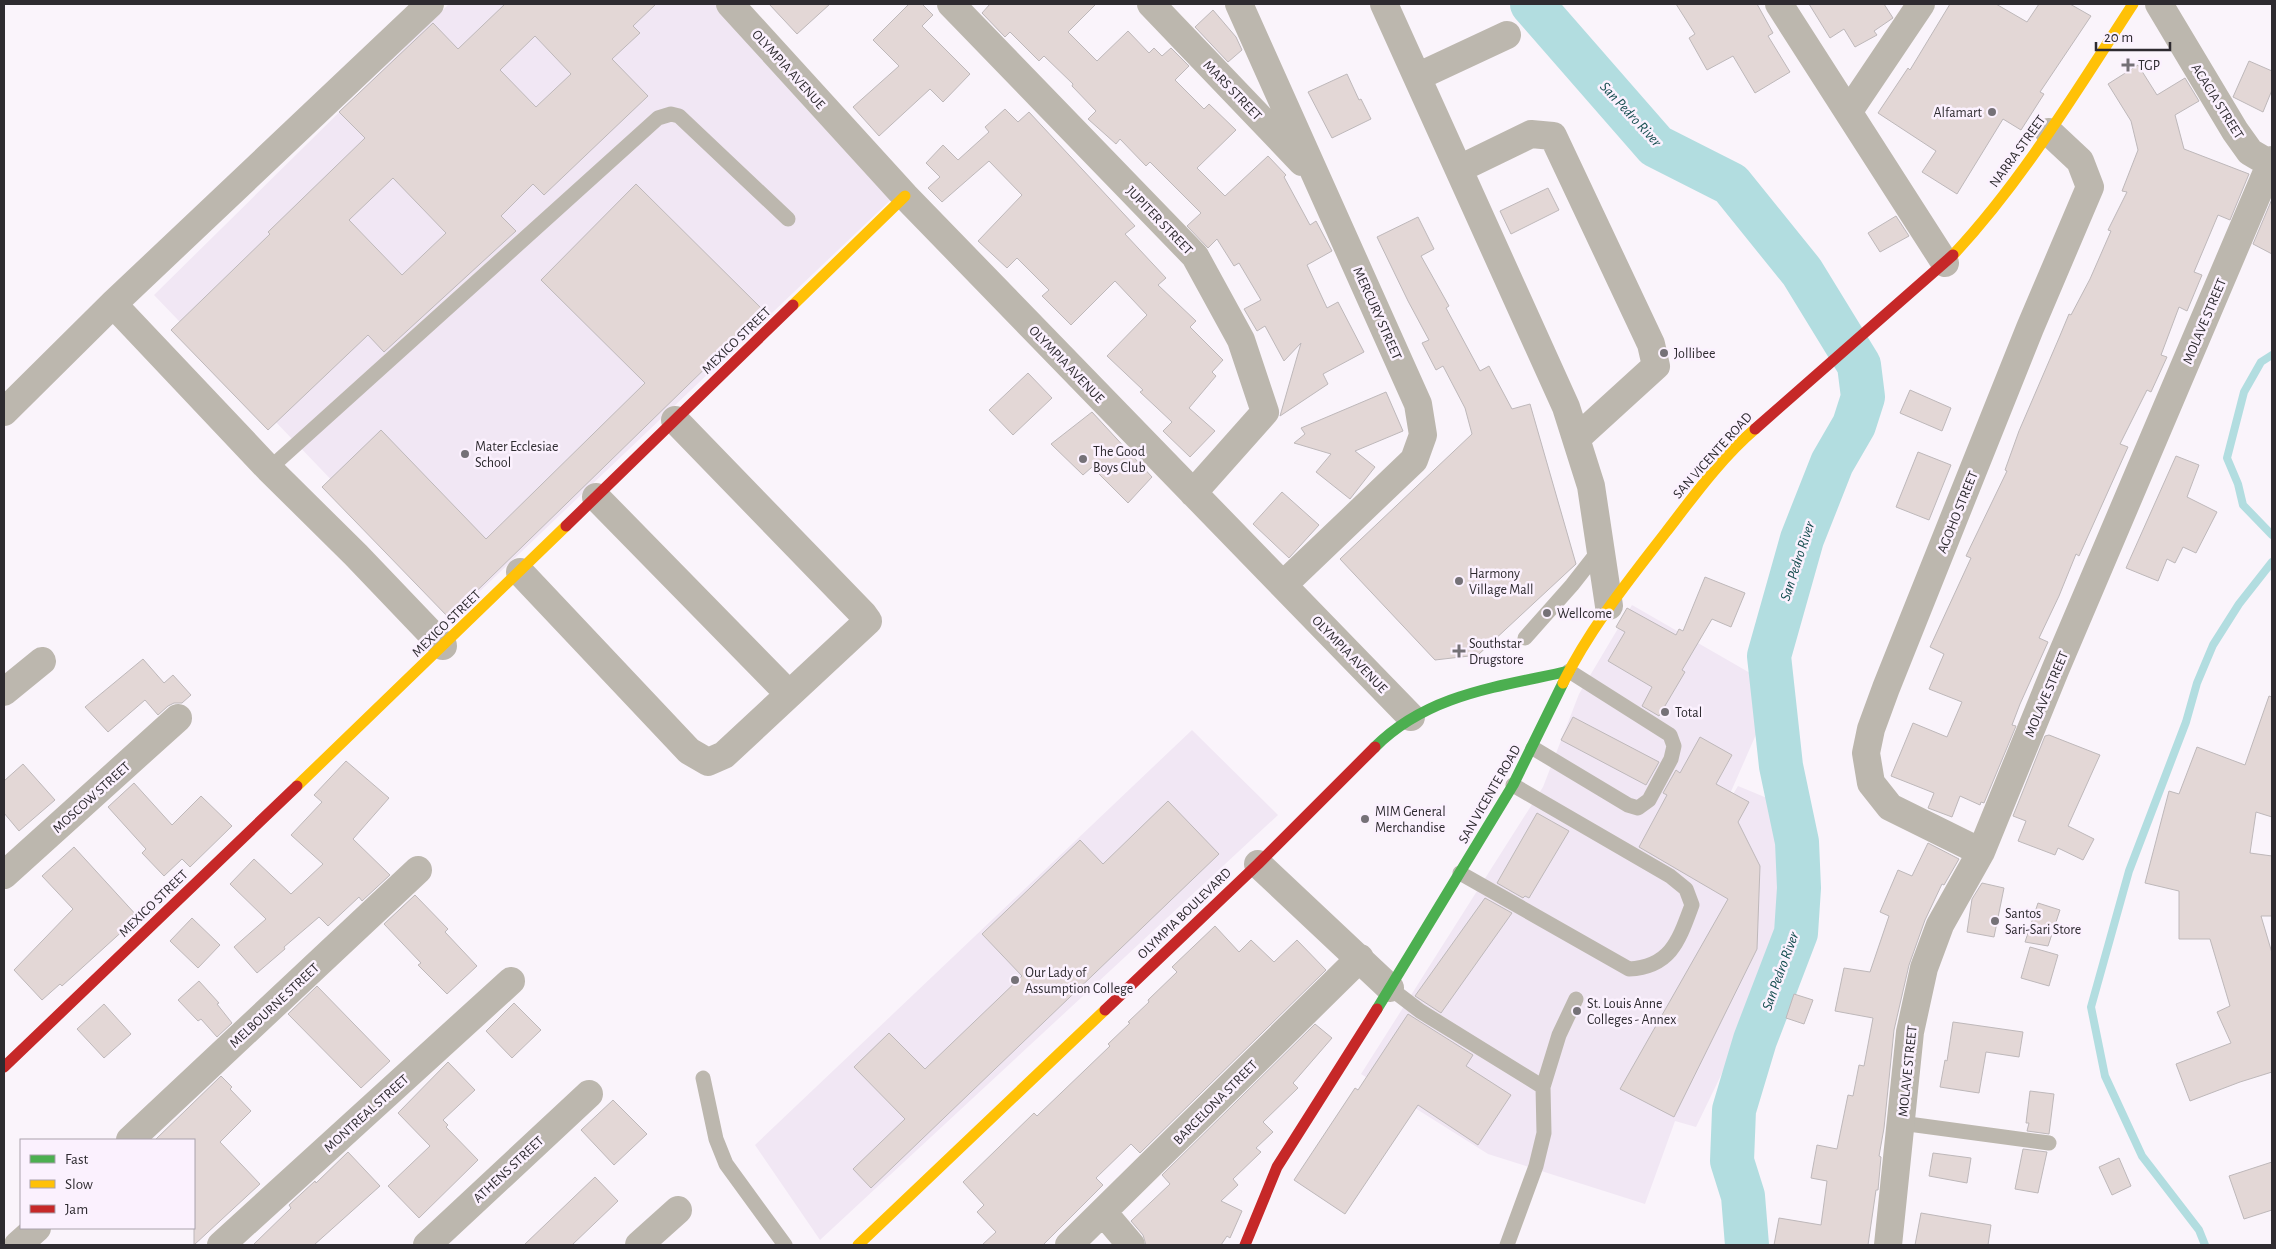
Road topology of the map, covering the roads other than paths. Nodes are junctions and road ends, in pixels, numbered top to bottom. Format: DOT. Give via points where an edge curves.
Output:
graph roads {
  1 [pos="430,4"];
  2 [pos="730,4"];
  3 [pos="951,4"];
  4 [pos="1151,4"];
  5 [pos="1239,4"];
  6 [pos="1384,4"];
  7 [pos="1779,4"];
  8 [pos="1921,4"];
  9 [pos="2133,4"];
  10 [pos="2159,4"];
  11 [pos="1507,35"];
  12 [pos="1416,77"];
  13 [pos="1849,111"];
  14 [pos="2049,132"];
  15 [pos="2272,163"];
  16 [pos="1460,170"];
  17 [pos="1316,176"];
  18 [pos="905,196"];
  19 [pos="788,219"];
  20 [pos="1945,263"];
  21 [pos="1904,298"];
  22 [pos="113,304"];
  23 [pos="4,412"];
  24 [pos="675,420"];
  25 [pos="1577,438"];
  26 [pos="269,469"];
  27 [pos="1193,493"];
  28 [pos="596,497"];
  29 [pos="1601,548"];
  30 [pos="520,572"];
  31 [pos="1283,585"];
  32 [pos="1609,606"];
  33 [pos="1525,638"];
  34 [pos="444,646"];
  35 [pos="42,661"];
  36 [pos="1570,671"];
  37 [pos="4,692"];
  38 [pos="790,694"];
  39 [pos="1411,717"];
  40 [pos="178,718"];
  41 [pos="1532,748"];
  42 [pos="1513,785"];
  43 [pos="1981,852"];
  44 [pos="1258,864"];
  45 [pos="418,870"];
  46 [pos="1460,873"];
  47 [pos="4,875"];
  48 [pos="1360,958"];
  49 [pos="511,981"];
  50 [pos="1390,988"];
  51 [pos="1576,999"];
  52 [pos="4,1067"];
  53 [pos="703,1078"];
  54 [pos="1543,1087"];
  55 [pos="589,1094"];
  56 [pos="1902,1123"];
  57 [pos="131,1139"];
  58 [pos="2048,1143"];
  59 [pos="678,1210"];
  60 [pos="1103,1212"];
  61 [pos="35,1229"];
  62 [pos="18,1245"];
  63 [pos="221,1245"];
  64 [pos="427,1245"];
  65 [pos="638,1245"];
  66 [pos="785,1245"];
  67 [pos="858,1245"];
  68 [pos="1069,1245"];
  69 [pos="1131,1245"];
  70 [pos="1245,1245"];
  71 [pos="1507,1245"];
  72 [pos="1888,1245"];
  1 -- 22 [label="street"];
  2 -- 18 [label="street, OLYMPIA AVENUE"];
  3 -- 27 [label="street, JUPITER STREET" via="1195,256 1240,340 1265,412"];
  4 -- 17 [label="street, MARS STREET"];
  5 -- 17 [label="street, MERCURY STREET"];
  6 -- 12 [label="street"];
  7 -- 13 [label="street"];
  8 -- 13 [label="street"];
  9 -- 14 [label="main road, NARRA STREET"];
  10 -- 15 [label="street, ACACIA STREET" via="2235,131 2250,152"];
  11 -- 12 [label="street"];
  12 -- 16 [label="street"];
  13 -- 20 [label="street"];
  14 -- 20 [label="main road, NARRA STREET" via="1982,224"];
  14 -- 43 [label="street, AGOHO STREET" via="2080,161 2090,187 1886,688 1866,753 1871,784 1890,807"];
  15 -- 43 [label="street, MOLAVE STREET"];
  16 -- 25 [label="street"];
  16 -- 25 [label="street" via="1531,134 1553,136 1651,344 1656,366"];
  17 -- 31 [label="street, MERCURY STREET" via="1418,404 1423,435 1414,460"];
  18 -- 24 [label="main road, MEXICO STREET"];
  18 -- 27 [label="street, OLYMPIA AVENUE"];
  19 -- 26 [label="lane" via="679,116 671,114 658,118"];
  20 -- 21 [label="main road, NARRA STREET"];
  21 -- 32 [label="main road, SAN VICENTE ROAD" via="1743,439 1694,496"];
  22 -- 23 [label="street"];
  22 -- 26 [label="street"];
  24 -- 28 [label="main road, MEXICO STREET"];
  24 -- 38 [label="street" via="864,614 868,622"];
  25 -- 29 [label="street" via="1591,486"];
  26 -- 34 [label="street"];
  27 -- 31 [label="street, OLYMPIA AVENUE"];
  28 -- 30 [label="main road, MEXICO STREET"];
  28 -- 38 [label="street"];
  29 -- 32 [label="street"];
  29 -- 33 [label="lane"];
  30 -- 34 [label="main road, MEXICO STREET"];
  30 -- 38 [label="street" via="689,751 708,762 724,755"];
  31 -- 39 [label="street, OLYMPIA AVENUE"];
  32 -- 36 [label="main road, SAN VICENTE ROAD"];
  34 -- 52 [label="main road, MEXICO STREET"];
  35 -- 37 [label="street"];
  36 -- 39 [label="main road, OLYMPIA BOULEVARD" via="1458,696"];
  36 -- 41 [label="main road, SAN VICENTE ROAD"];
  36 -- 41 [label="lane" via="1670,735 1674,746 1671,759 1649,800 1638,808"];
  39 -- 44 [label="main road, OLYMPIA BOULEVARD" via="1381,741"];
  40 -- 47 [label="street, MOSCOW STREET"];
  41 -- 42 [label="main road, SAN VICENTE ROAD"];
  42 -- 46 [label="main road, SAN VICENTE ROAD"];
  42 -- 46 [label="lane" via="1670,876 1686,889 1692,905 1682,934 1663,960 1646,968 1629,969"];
  43 -- 56 [label="street, MOLAVE STREET" via="1940,925 1924,968 1910,1032"];
  44 -- 48 [label="street"];
  44 -- 67 [label="main road, OLYMPIA BOULEVARD"];
  45 -- 57 [label="street, MELBOURNE STREET"];
  46 -- 50 [label="main road, SAN VICENTE ROAD"];
  48 -- 50 [label="street"];
  48 -- 60 [label="street, BARCELONA STREET"];
  49 -- 63 [label="street, MONTREAL STREET"];
  50 -- 54 [label="lane" via="1420,1012"];
  50 -- 70 [label="main road, SAN VICENTE ROAD" via="1277,1167"];
  51 -- 54 [label="lane" via="1559,1035"];
  53 -- 66 [label="lane" via="716,1139 726,1164"];
  54 -- 71 [label="lane" via="1544,1132 1536,1166"];
  55 -- 64 [label="street, ATHENS STREET"];
  56 -- 58 [label="lane"];
  56 -- 72 [label="street, MOLAVE STREET"];
  59 -- 65 [label="street"];
  60 -- 68 [label="street, BARCELONA STREET"];
  60 -- 69 [label="street"];
  61 -- 62 [label="street"];
}
